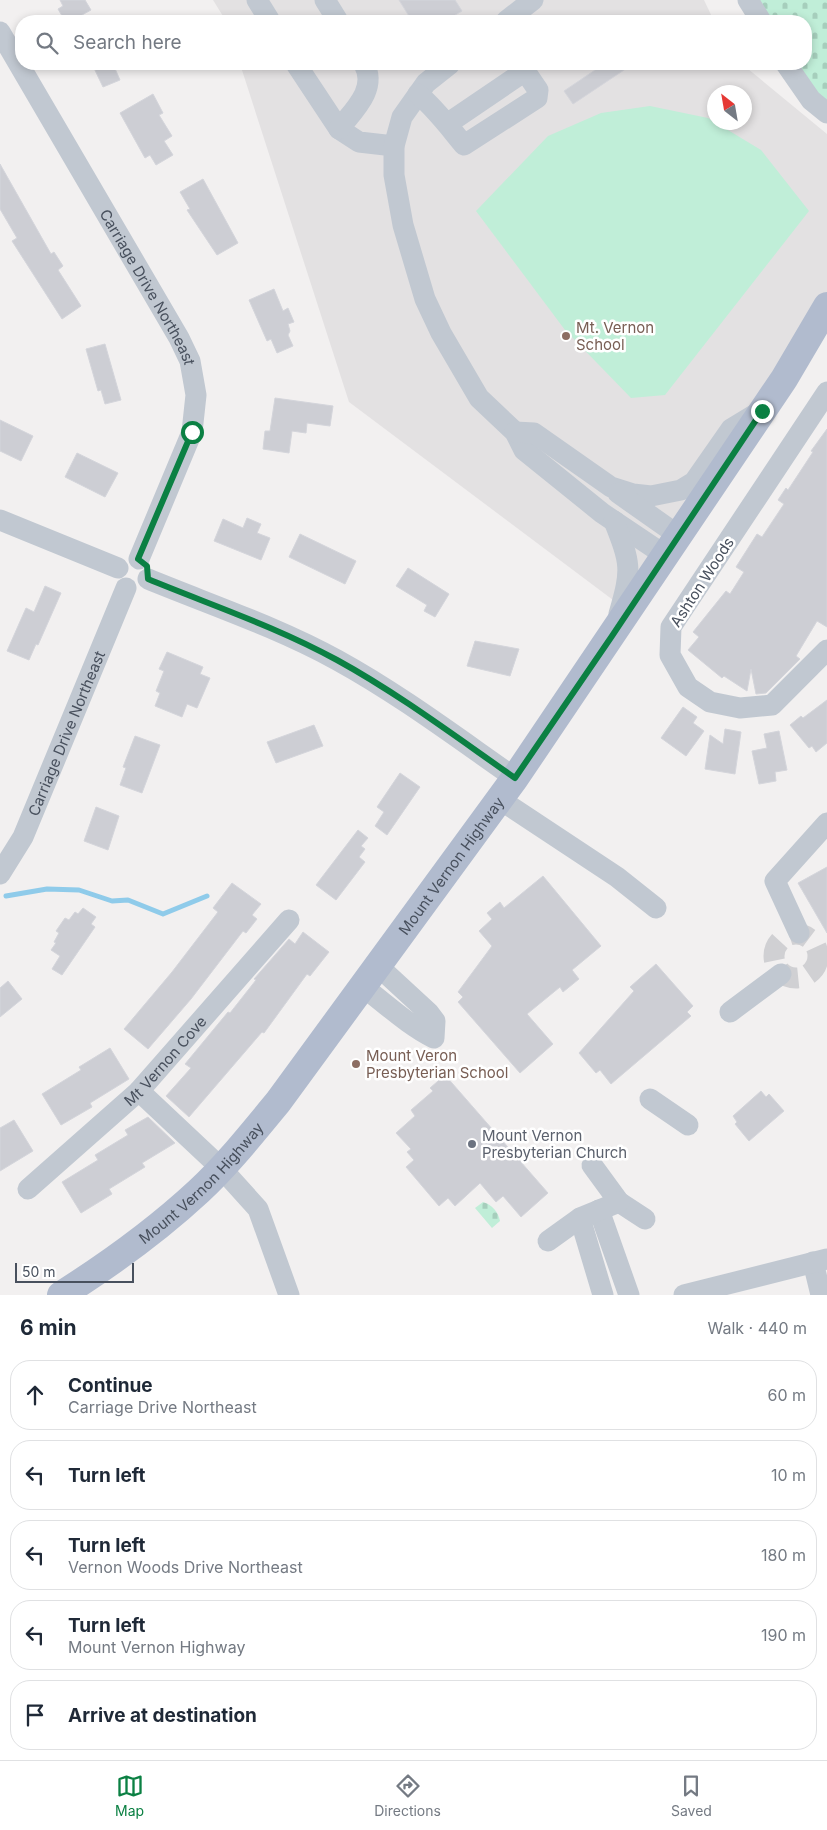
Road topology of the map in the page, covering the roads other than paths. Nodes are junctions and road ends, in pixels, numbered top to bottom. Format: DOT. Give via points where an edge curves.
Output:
graph roads {
  1 [pos="257,0"];
  2 [pos="325,0"];
  3 [pos="532,0"];
  4 [pos="748,0"];
  5 [pos="266,15"];
  6 [pos="334,15"];
  7 [pos="513,15"];
  8 [pos="757,15"];
  9 [pos="0,32"];
  10 [pos="15,58"];
  11 [pos="22,70"];
  12 [pos="300,70"];
  13 [pos="366,70"];
  14 [pos="442,70"];
  15 [pos="790,70"];
  16 [pos="418,94"];
  17 [pos="827,113"];
  18 [pos="447,124"];
  19 [pos="339,129"];
  20 [pos="394,146"];
  21 [pos="827,306"];
  22 [pos="827,392"];
  23 [pos="762,411"];
  24 [pos="515,432"];
  25 [pos="611,487"];
  26 [pos="0,520"];
  27 [pos="614,521"];
  28 [pos="672,546"];
  29 [pos="138,559"];
  30 [pos="118,568"];
  31 [pos="148,579"];
  32 [pos="126,588"];
  33 [pos="612,636"];
  34 [pos="827,650"];
  35 [pos="507,788"];
  36 [pos="825,831"];
  37 [pos="0,874"];
  38 [pos="656,908"];
  39 [pos="289,920"];
  40 [pos="798,933"];
  41 [pos="782,974"];
  42 [pos="730,1012"];
  43 [pos="139,1091"];
  44 [pos="650,1099"];
  45 [pos="688,1125"];
  46 [pos="592,1165"];
  47 [pos="221,1168"];
  48 [pos="28,1189"];
  49 [pos="619,1202"];
  50 [pos="599,1210"];
  51 [pos="580,1218"];
  52 [pos="645,1219"];
  53 [pos="548,1241"];
  54 [pos="820,1260"];
  55 [pos="65,1294"];
  56 [pos="289,1295"];
  57 [pos="603,1295"];
  58 [pos="629,1295"];
  59 [pos="684,1295"];
  60 [pos="821,1295"];
  1 -- 5 [label="street"];
  2 -- 6 [label="street"];
  3 -- 7 [label="street"];
  4 -- 8 [label="street"];
  9 -- 10 [label="street, Carriage Drive Northeast"];
  11 -- 29 [label="street, Carriage Drive Northeast" via="190,361 196,395 192,432"];
  12 -- 19 [label="street"];
  13 -- 19 [label="street" via="365,95"];
  14 -- 16 [label="street"];
  15 -- 17 [label="street" via="811,100"];
  16 -- 18 [label="street"];
  16 -- 20 [label="street" via="402,117"];
  19 -- 20 [label="street" via="359,142"];
  20 -- 24 [label="street" via="394,175 403,225 425,299 440,333 479,398"];
  21 -- 23 [label="main road, Mount Vernon Highway"];
  22 -- 34 [label="street, Ashton Woods" via="671,627 670,655 688,687 710,702 740,708 772,705"];
  23 -- 25 [label="street" via="731,429 694,482 681,490 651,496"];
  23 -- 28 [label="main road, Mount Vernon Highway"];
  24 -- 25 [label="street" via="534,433"];
  24 -- 27 [label="street" via="524,450"];
  25 -- 28 [label="street"];
  26 -- 30 [label="street"];
  27 -- 28 [label="street"];
  27 -- 33 [label="street" via="628,557 628,582"];
  28 -- 33 [label="main road, Mount Vernon Highway"];
  29 -- 30 [label="street" via="129,558"];
  29 -- 31 [label="street" via="147,566"];
  30 -- 32 [label="street" via="118,577"];
  31 -- 32 [label="street" via="139,588"];
  31 -- 35 [label="street" via="281,633 337,660 394,694"];
  32 -- 37 [label="street, Carriage Drive Northeast" via="23,837"];
  33 -- 35 [label="main road, Mount Vernon Highway"];
  35 -- 38 [label="street"];
  35 -- 47 [label="main road, Mount Vernon Highway" via="278,1102"];
  36 -- 40 [label="street" via="775,881"];
  39 -- 43 [label="street, Mt Vernon Cove"];
  41 -- 42 [label="street"];
  43 -- 47 [label="street"];
  43 -- 48 [label="street, Mt Vernon Cove"];
  44 -- 45 [label="street"];
  46 -- 49 [label="street"];
  47 -- 55 [label="main road, Mount Vernon Highway" via="149,1235"];
  47 -- 56 [label="street" via="258,1209"];
  49 -- 50 [label="street"];
  49 -- 52 [label="street"];
  50 -- 51 [label="street"];
  50 -- 58 [label="street"];
  51 -- 53 [label="street"];
  51 -- 57 [label="street"];
  54 -- 59 [label="street"];
  54 -- 60 [label="street"];
}
